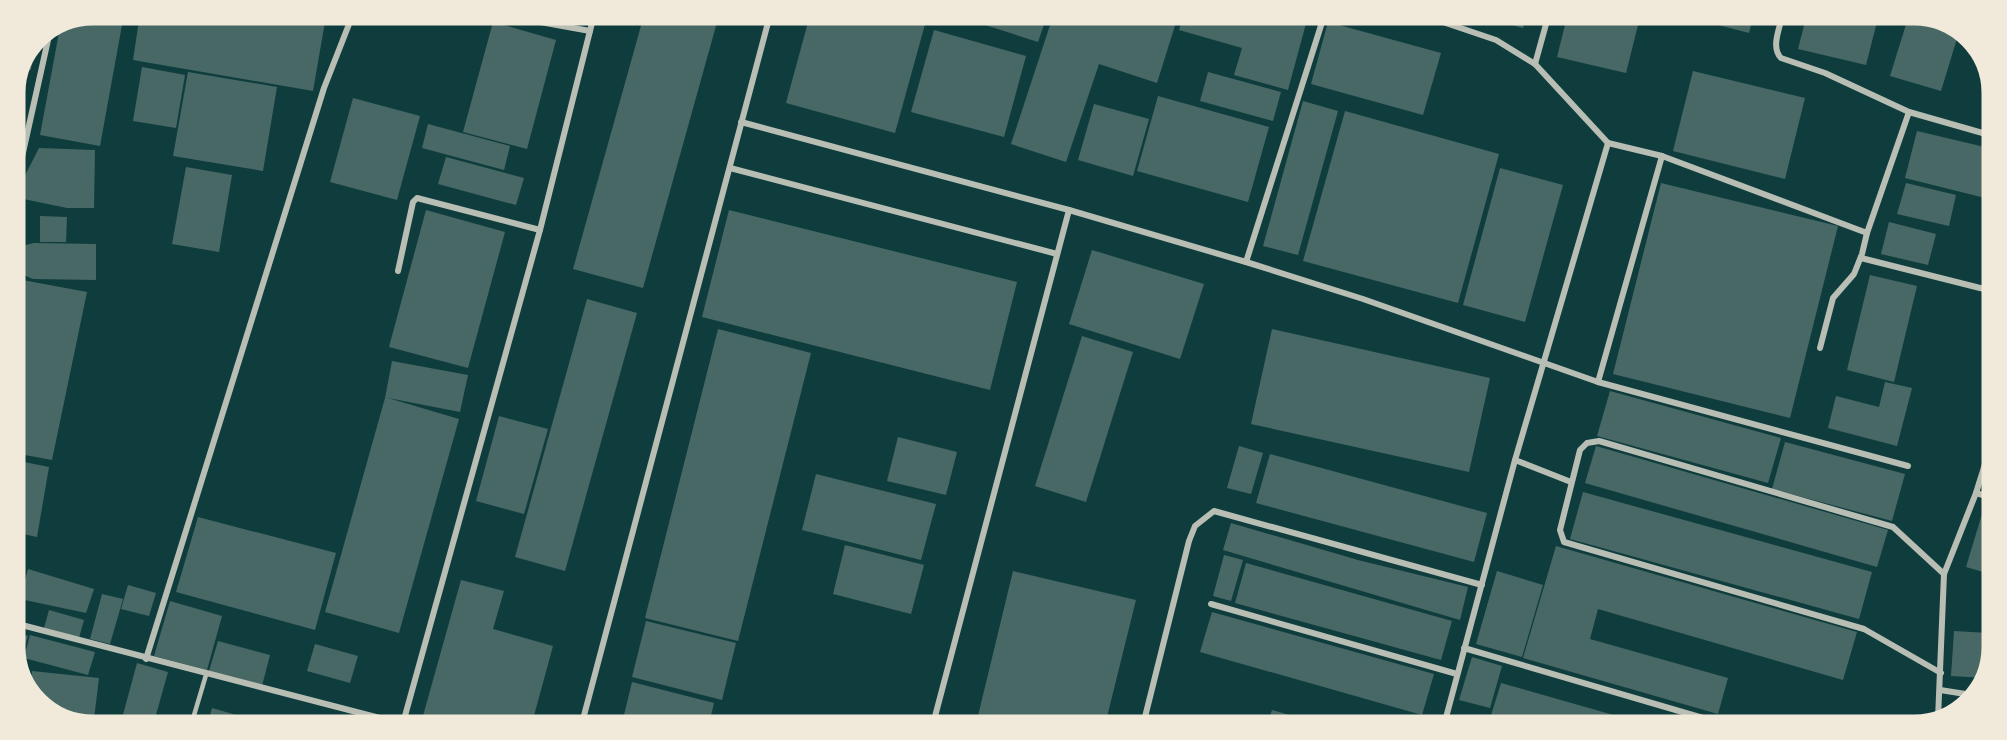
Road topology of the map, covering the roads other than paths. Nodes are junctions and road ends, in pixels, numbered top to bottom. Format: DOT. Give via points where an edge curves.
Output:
graph roads {
  1 [pos="349,24"];
  2 [pos="548,24"];
  3 [pos="592,24"];
  4 [pos="768,24"];
  5 [pos="1321,24"];
  6 [pos="1449,24"];
  7 [pos="1546,24"];
  8 [pos="1781,24"];
  9 [pos="590,32"];
  10 [pos="48,41"];
  11 [pos="1535,64"];
  12 [pos="1909,112"];
  13 [pos="741,122"];
  14 [pos="1983,133"];
  15 [pos="1608,143"];
  16 [pos="24,148"];
  17 [pos="1662,156"];
  18 [pos="730,168"];
  19 [pos="1069,210"];
  20 [pos="540,230"];
  21 [pos="1867,233"];
  22 [pos="1058,254"];
  23 [pos="1861,258"];
  24 [pos="1246,261"];
  25 [pos="398,272"];
  26 [pos="1983,289"];
  27 [pos="1820,348"];
  28 [pos="1545,363"];
  29 [pos="1598,381"];
  30 [pos="1515,460"];
  31 [pos="1908,466"];
  32 [pos="1983,470"];
  33 [pos="1571,482"];
  34 [pos="1976,492"];
  35 [pos="1983,494"];
  36 [pos="1944,574"];
  37 [pos="1482,585"];
  38 [pos="1211,603"];
  39 [pos="24,626"];
  40 [pos="1464,648"];
  41 [pos="146,658"];
  42 [pos="1941,673"];
  43 [pos="1457,674"];
  44 [pos="206,675"];
  45 [pos="1940,690"];
  46 [pos="1965,694"];
  47 [pos="1939,711"];
  48 [pos="194,716"];
  49 [pos="373,716"];
  50 [pos="403,716"];
  51 [pos="584,716"];
  52 [pos="935,716"];
  53 [pos="1145,716"];
  54 [pos="1446,716"];
  55 [pos="1696,716"];
  1 -- 41 [label="street" via="324,88"];
  2 -- 9 [label="street"];
  3 -- 9 [label="street"];
  4 -- 13 [label="street"];
  5 -- 24 [label="street"];
  6 -- 11 [label="street" via="1496,40"];
  7 -- 11 [label="street"];
  8 -- 12 [label="street" via="1776,54 1781,58 1825,73"];
  9 -- 20 [label="street"];
  10 -- 16 [label="street"];
  11 -- 15 [label="street"];
  12 -- 14 [label="street"];
  12 -- 21 [label="street"];
  13 -- 18 [label="street"];
  13 -- 19 [label="street"];
  15 -- 17 [label="street"];
  15 -- 28 [label="street"];
  17 -- 21 [label="street"];
  17 -- 29 [label="street"];
  18 -- 22 [label="street"];
  18 -- 51 [label="street"];
  19 -- 22 [label="street"];
  19 -- 24 [label="street"];
  20 -- 25 [label="street" via="417,198"];
  20 -- 50 [label="street"];
  21 -- 23 [label="street"];
  22 -- 52 [label="street"];
  23 -- 26 [label="street"];
  23 -- 27 [label="street" via="1854,274 1833,298"];
  24 -- 28 [label="street"];
  28 -- 29 [label="street"];
  28 -- 30 [label="street"];
  29 -- 31 [label="street"];
  30 -- 33 [label="street"];
  30 -- 37 [label="street"];
  32 -- 34 [label="street"];
  33 -- 36 [label="street" via="1580,450 1587,443 1605,443 1893,527"];
  33 -- 42 [label="street" via="1560,530 1564,542 1864,629"];
  34 -- 35 [label="street"];
  34 -- 36 [label="street"];
  36 -- 42 [label="street"];
  37 -- 40 [label="street"];
  37 -- 53 [label="street" via="1214,511 1195,526"];
  38 -- 43 [label="street"];
  39 -- 41 [label="street"];
  40 -- 43 [label="street"];
  40 -- 55 [label="street"];
  41 -- 44 [label="street"];
  42 -- 45 [label="street"];
  43 -- 54 [label="street"];
  44 -- 48 [label="lane"];
  44 -- 49 [label="street"];
  45 -- 46 [label="street"];
  45 -- 47 [label="street"];
}
